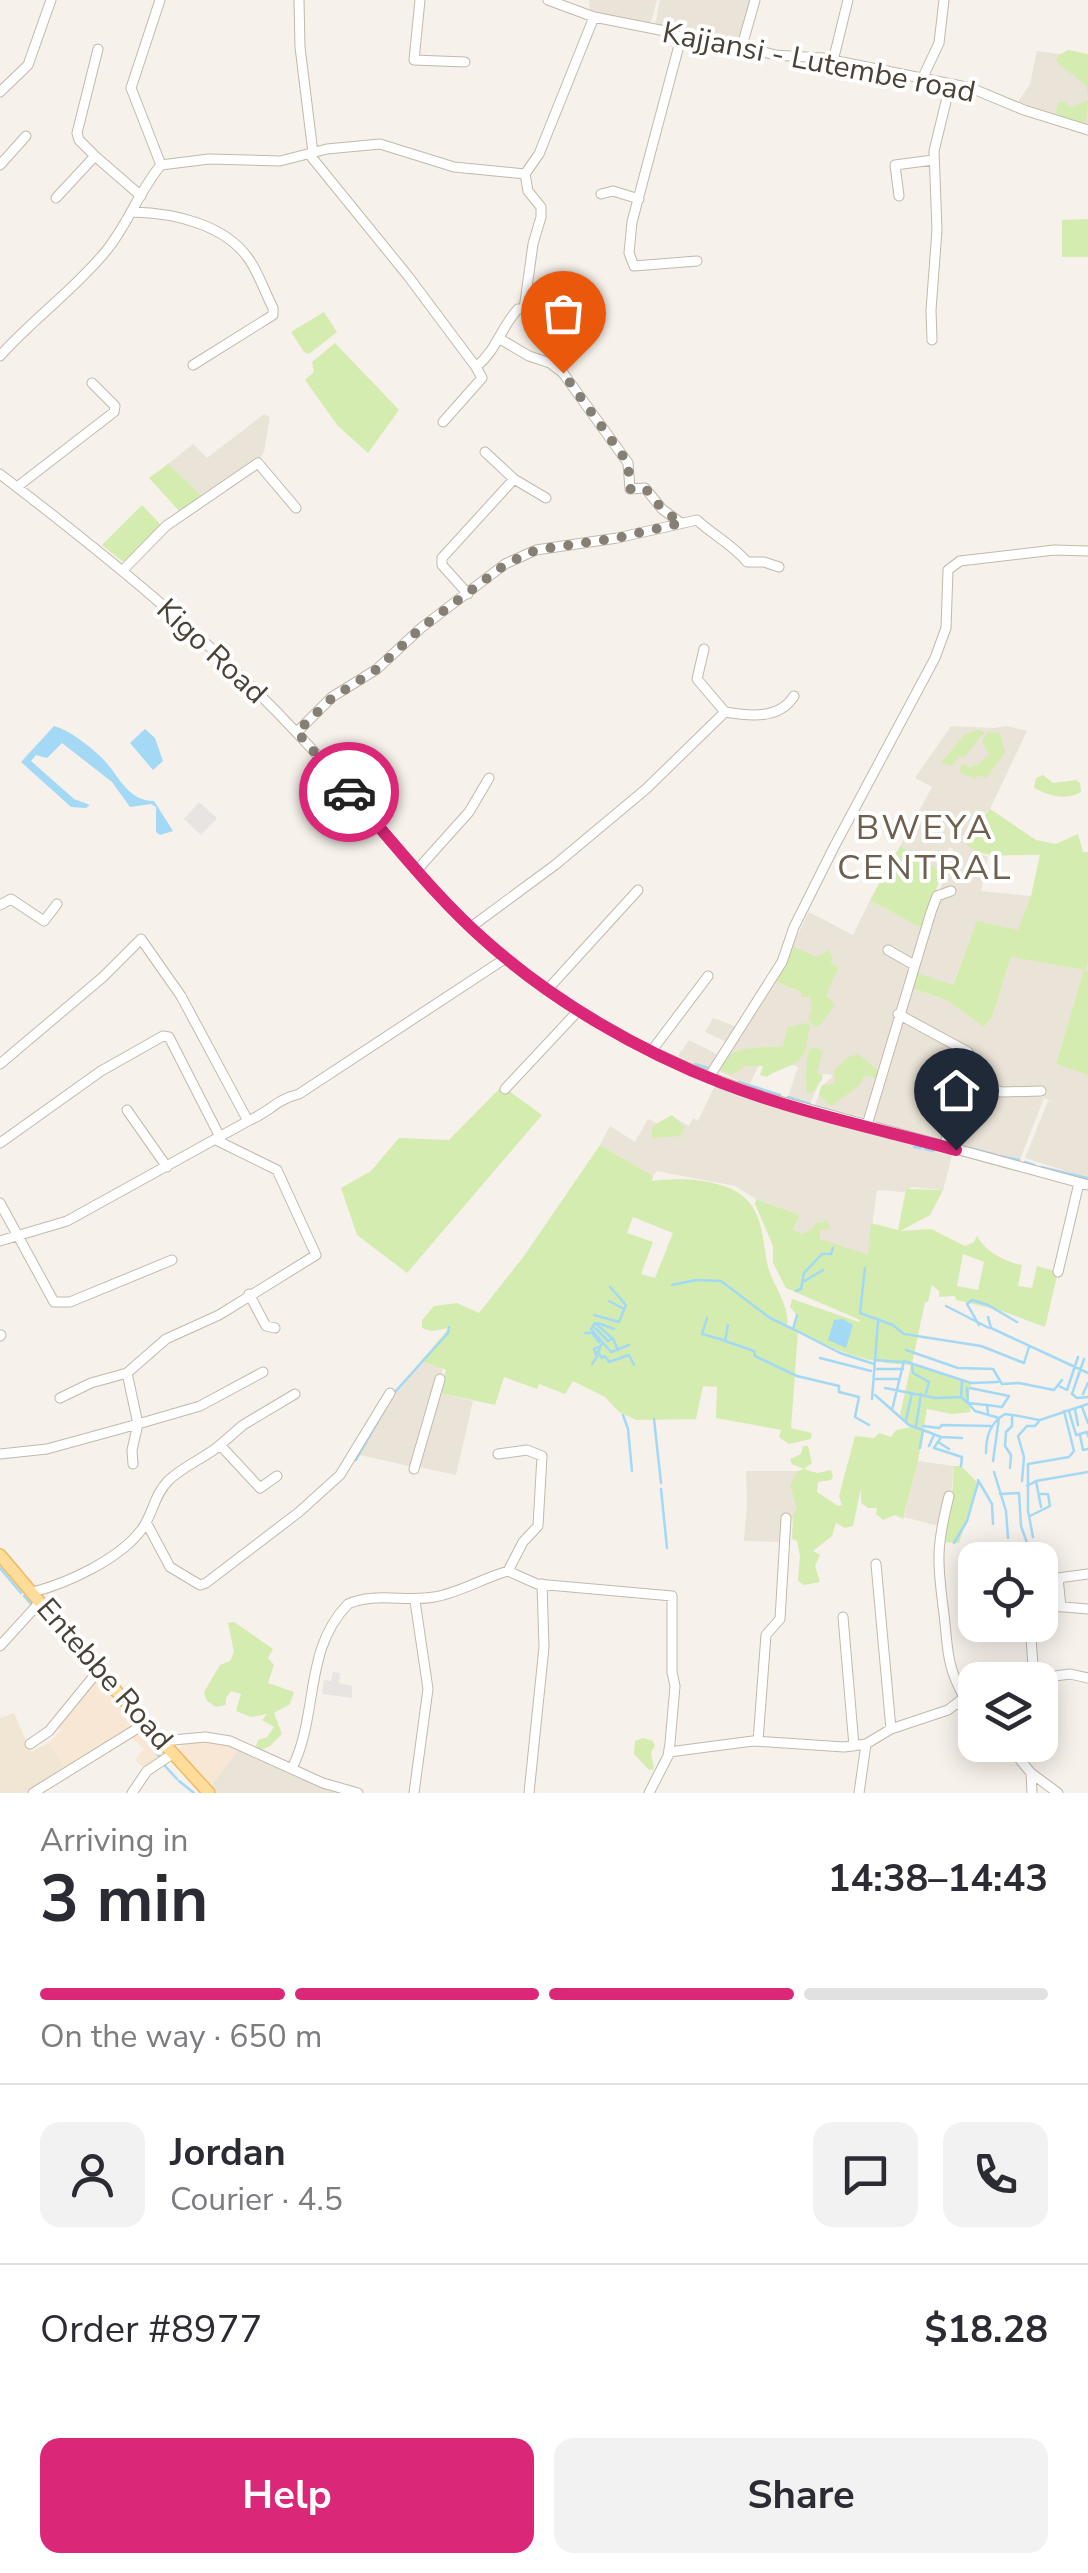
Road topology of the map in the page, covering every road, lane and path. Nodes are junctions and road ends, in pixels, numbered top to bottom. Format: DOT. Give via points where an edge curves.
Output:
graph roads {
  1 [pos="50,0"];
  2 [pos="160,0"];
  3 [pos="299,0"];
  4 [pos="420,0"];
  5 [pos="548,0"];
  6 [pos="584,0"];
  7 [pos="755,0"];
  8 [pos="848,0"];
  9 [pos="944,0"];
  10 [pos="581,12"];
  11 [pos="594,17"];
  12 [pos="681,38"];
  13 [pos="742,46"];
  14 [pos="98,50"];
  15 [pos="833,61"];
  16 [pos="465,62"];
  17 [pos="924,77"];
  18 [pos="950,84"];
  19 [pos="0,92"];
  20 [pos="1088,130"];
  21 [pos="26,136"];
  22 [pos="311,154"];
  23 [pos="95,156"];
  24 [pos="933,160"];
  25 [pos="0,164"];
  26 [pos="161,165"];
  27 [pos="524,174"];
  28 [pos="601,194"];
  29 [pos="141,196"];
  30 [pos="899,196"];
  31 [pos="56,198"];
  32 [pos="639,199"];
  33 [pos="134,212"];
  34 [pos="697,261"];
  35 [pos="524,309"];
  36 [pos="586,331"];
  37 [pos="500,339"];
  38 [pos="932,340"];
  39 [pos="0,356"];
  40 [pos="193,365"];
  41 [pos="476,367"];
  42 [pos="92,382"];
  43 [pos="443,422"];
  44 [pos="485,452"];
  45 [pos="0,474"];
  46 [pos="514,479"];
  47 [pos="17,488"];
  48 [pos="546,498"];
  49 [pos="296,508"];
  50 [pos="681,523"];
  51 [pos="1088,551"];
  52 [pos="779,567"];
  53 [pos="123,570"];
  54 [pos="468,594"];
  55 [pos="704,649"];
  56 [pos="794,696"];
  57 [pos="725,712"];
  58 [pos="297,732"];
  59 [pos="489,778"];
  60 [pos="418,870"];
  61 [pos="638,890"];
  62 [pos="952,891"];
  63 [pos="57,904"];
  64 [pos="0,906"];
  65 [pos="471,928"];
  66 [pos="888,950"];
  67 [pos="506,958"];
  68 [pos="914,965"];
  69 [pos="708,976"];
  70 [pos="547,990"];
  71 [pos="578,1010"];
  72 [pos="898,1014"];
  73 [pos="653,1050"];
  74 [pos="968,1052"];
  75 [pos="0,1064"];
  76 [pos="709,1077"];
  77 [pos="505,1088"];
  78 [pos="1041,1091"];
  79 [pos="127,1110"];
  80 [pos="248,1122"];
  81 [pos="868,1126"];
  82 [pos="218,1138"];
  83 [pos="0,1143"];
  84 [pos="944,1146"];
  85 [pos="167,1167"];
  86 [pos="1083,1184"];
  87 [pos="0,1203"];
  88 [pos="19,1235"];
  89 [pos="0,1241"];
  90 [pos="172,1260"];
  91 [pos="1058,1272"];
  92 [pos="250,1294"];
  93 [pos="275,1328"];
  94 [pos="263,1372"];
  95 [pos="128,1373"];
  96 [pos="440,1379"];
  97 [pos="295,1394"];
  98 [pos="390,1394"];
  99 [pos="60,1398"];
  100 [pos="138,1424"];
  101 [pos="220,1445"];
  102 [pos="0,1454"];
  103 [pos="498,1454"];
  104 [pos="133,1464"];
  105 [pos="414,1469"];
  106 [pos="277,1476"];
  107 [pos="949,1496"];
  108 [pos="786,1518"];
  109 [pos="146,1522"];
  110 [pos="0,1554"];
  111 [pos="876,1564"];
  112 [pos="508,1570"];
  113 [pos="1088,1574"];
  114 [pos="542,1584"];
  115 [pos="37,1597"];
  116 [pos="415,1600"];
  117 [pos="1058,1607"];
  118 [pos="1061,1607"];
  119 [pos="1088,1609"];
  120 [pos="843,1616"];
  121 [pos="0,1646"];
  122 [pos="98,1671"];
  123 [pos="1058,1676"];
  124 [pos="1088,1678"];
  125 [pos="958,1692"];
  126 [pos="958,1702"];
  127 [pos="146,1724"];
  128 [pos="890,1729"];
  129 [pos="164,1741"];
  130 [pos="758,1741"];
  131 [pos="30,1744"];
  132 [pos="866,1744"];
  133 [pos="854,1746"];
  134 [pos="669,1752"];
  135 [pos="174,1753"];
  136 [pos="1022,1762"];
  137 [pos="292,1768"];
  138 [pos="1031,1773"];
  139 [pos="206,1792"];
  140 [pos="34,1793"];
  141 [pos="132,1793"];
  142 [pos="358,1793"];
  143 [pos="414,1793"];
  144 [pos="529,1793"];
  145 [pos="649,1793"];
  146 [pos="859,1793"];
  147 [pos="1032,1793"];
  148 [pos="1058,1793"];
  1 -- 19 [label="street" via="24,72"];
  2 -- 26 [label="street" via="132,95"];
  3 -- 22 [label="street"];
  4 -- 16 [label="street" via="414,60"];
  5 -- 10 [label="street, Kajjansi - Lutembe road"];
  6 -- 10 [label="street"];
  7 -- 13 [label="street"];
  8 -- 15 [label="street"];
  9 -- 17 [label="street" via="939,43"];
  10 -- 11 [label="street, Kajjansi - Lutembe road"];
  11 -- 12 [label="street, Kajjansi - Lutembe road"];
  11 -- 27 [label="street" via="539,154"];
  12 -- 13 [label="street, Kajjansi - Lutembe road"];
  12 -- 32 [label="street"];
  13 -- 15 [label="street, Kajjansi - Lutembe road"];
  14 -- 23 [label="street" via="77,134"];
  15 -- 17 [label="street, Kajjansi - Lutembe road"];
  17 -- 18 [label="street, Kajjansi - Lutembe road"];
  18 -- 20 [label="street, Kajjansi - Lutembe road"];
  18 -- 24 [label="street"];
  21 -- 25 [label="street"];
  22 -- 26 [label="street"];
  22 -- 27 [label="street" via="380,144 454,167"];
  22 -- 41 [label="street"];
  23 -- 29 [label="street"];
  23 -- 31 [label="street"];
  24 -- 30 [label="street" via="895,165"];
  24 -- 38 [label="street"];
  26 -- 29 [label="street"];
  27 -- 35 [label="street" via="541,217"];
  28 -- 32 [label="street"];
  29 -- 33 [label="street"];
  32 -- 34 [label="street" via="630,240 633,265"];
  33 -- 39 [label="street" via="99,259"];
  33 -- 40 [label="street" via="174,217 220,234 245,254 274,308 273,315"];
  35 -- 36 [label="street"];
  35 -- 37 [label="street" via="512,315"];
  37 -- 41 [label="street"];
  37 -- 50 [label="street" via="558,367 628,463 630,489 645,488"];
  41 -- 43 [label="street" via="482,378"];
  42 -- 47 [label="street" via="116,409"];
  44 -- 46 [label="street"];
  45 -- 47 [label="street, Kigo Road"];
  46 -- 48 [label="street"];
  46 -- 54 [label="street" via="442,558"];
  47 -- 53 [label="street, Kigo Road"];
  49 -- 53 [label="street" via="258,463 166,526"];
  50 -- 52 [label="street" via="699,521 747,562"];
  50 -- 54 [label="street" via="536,550"];
  51 -- 76 [label="street" via="960,561 948,570 946,628 935,658 834,847 782,962"];
  53 -- 58 [label="street, Kigo Road"];
  54 -- 58 [label="street"];
  55 -- 57 [label="street" via="697,678"];
  56 -- 57 [label="street" via="764,715"];
  57 -- 65 [label="street" via="646,789"];
  58 -- 60 [label="street, Kigo Road"];
  59 -- 60 [label="street" via="462,822"];
  60 -- 65 [label="street, Kigo Road"];
  61 -- 70 [label="street"];
  62 -- 68 [label="street" via="937,896"];
  63 -- 64 [label="street" via="44,922 11,899"];
  65 -- 67 [label="street, Kigo Road"];
  66 -- 68 [label="street"];
  67 -- 70 [label="street, Kigo Road"];
  67 -- 80 [label="street"];
  68 -- 72 [label="street"];
  69 -- 73 [label="street"];
  70 -- 71 [label="street, Kigo Road"];
  71 -- 73 [label="street, Kigo Road"];
  71 -- 77 [label="street"];
  72 -- 74 [label="street"];
  72 -- 81 [label="street"];
  73 -- 76 [label="street, Kigo Road"];
  75 -- 80 [label="street" via="141,939 181,996"];
  76 -- 81 [label="street, Kigo Road"];
  78 -- 84 [label="street" via="962,1084"];
  79 -- 85 [label="street"];
  80 -- 82 [label="street"];
  81 -- 84 [label="street, Kigo Road"];
  82 -- 83 [label="street" via="163,1036"];
  82 -- 85 [label="street"];
  82 -- 92 [label="street" via="276,1170 316,1252"];
  84 -- 86 [label="street, Kigo Road"];
  85 -- 88 [label="street" via="67,1222"];
  86 -- 91 [label="street"];
  87 -- 88 [label="street"];
  88 -- 89 [label="street"];
  88 -- 90 [label="street" via="48,1295 60,1304"];
  92 -- 93 [label="street" via="266,1326"];
  92 -- 95 [label="street" via="166,1339"];
  94 -- 100 [label="street" via="200,1406"];
  95 -- 99 [label="street"];
  95 -- 100 [label="street"];
  96 -- 105 [label="street"];
  97 -- 101 [label="street"];
  98 -- 109 [label="street" via="340,1475 206,1584 170,1568"];
  100 -- 102 [label="street" via="47,1449"];
  100 -- 104 [label="street"];
  101 -- 106 [label="street" via="260,1488"];
  101 -- 109 [label="street" via="171,1478"];
  103 -- 112 [label="street" via="528,1450 542,1456 538,1526"];
  107 -- 125 [label="street" via="938,1544 938,1586"];
  108 -- 130 [label="street" via="780,1619 766,1636"];
  109 -- 115 [label="street" via="95,1566"];
  110 -- 115 [label="main road, Entebbe Road"];
  111 -- 128 [label="street"];
  112 -- 114 [label="street"];
  112 -- 116 [label="street"];
  113 -- 118 [label="street" via="1058,1578"];
  114 -- 134 [label="street" via="672,1596 676,1686"];
  114 -- 144 [label="street" via="544,1647"];
  115 -- 121 [label="street"];
  115 -- 122 [label="main road, Entebbe Road"];
  116 -- 137 [label="street" via="362,1599 343,1608 318,1654 304,1741"];
  116 -- 143 [label="street" via="428,1689"];
  117 -- 118 [label="street"];
  118 -- 119 [label="street"];
  120 -- 133 [label="street"];
  122 -- 127 [label="main road, Entebbe Road"];
  122 -- 131 [label="street" via="49,1732"];
  123 -- 124 [label="street"];
  126 -- 128 [label="street"];
  127 -- 129 [label="main road, Entebbe Road"];
  127 -- 140 [label="street"];
  128 -- 132 [label="street"];
  129 -- 135 [label="main road, Entebbe Road"];
  129 -- 137 [label="street" via="230,1740"];
  130 -- 133 [label="street"];
  130 -- 134 [label="street"];
  132 -- 133 [label="street"];
  132 -- 146 [label="street"];
  134 -- 145 [label="street"];
  135 -- 139 [label="main road, Entebbe Road"];
  135 -- 141 [label="street" via="147,1771"];
  136 -- 138 [label="street"];
  137 -- 142 [label="street"];
  138 -- 147 [label="street"];
  138 -- 148 [label="street"];
}
